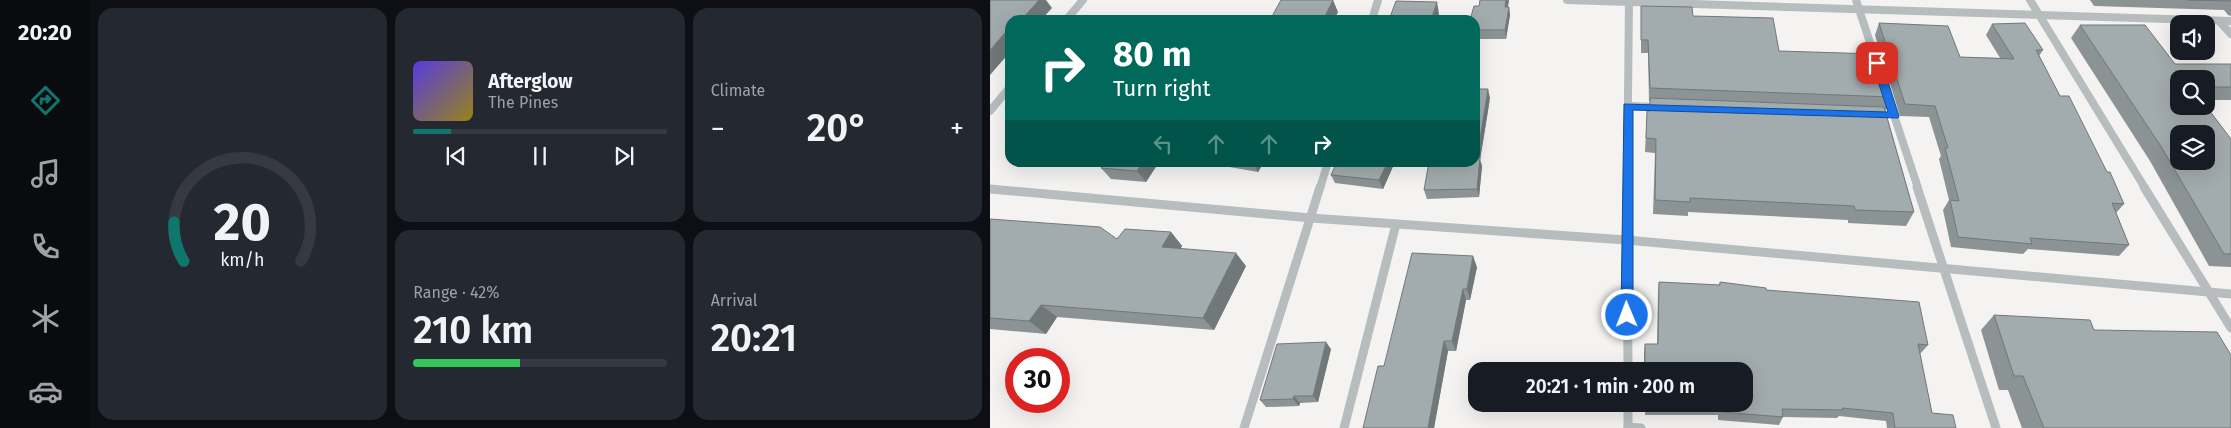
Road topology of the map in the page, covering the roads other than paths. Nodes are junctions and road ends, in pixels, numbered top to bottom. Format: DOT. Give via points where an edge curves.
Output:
graph roads {
  1 [pos="1083,0"];
  2 [pos="1378,0"];
  3 [pos="1567,0"];
  4 [pos="1856,0"];
  5 [pos="2030,0"];
  6 [pos="1629,2"];
  7 [pos="1860,10"];
  8 [pos="1070,15"];
  9 [pos="1374,15"];
  10 [pos="2039,16"];
  11 [pos="2219,21"];
  12 [pos="2231,21"];
  13 [pos="2231,34"];
  14 [pos="1005,93"];
  15 [pos="1628,106"];
  16 [pos="1667,108"];
  17 [pos="990,111"];
  18 [pos="1884,116"];
  19 [pos="1894,116"];
  20 [pos="1326,167"];
  21 [pos="990,189"];
  22 [pos="1311,218"];
  23 [pos="1396,224"];
  24 [pos="1626,240"];
  25 [pos="1943,268"];
  26 [pos="2208,292"];
  27 [pos="2231,294"];
  28 [pos="2231,328"];
  29 [pos="1628,362"];
  30 [pos="1628,412"];
  31 [pos="1628,427"];
  32 [pos="1244,428"];
  33 [pos="1344,428"];
  34 [pos="1641,428"];
  35 [pos="1996,428"];
  1 -- 8 [label="street"];
  2 -- 9 [label="street"];
  3 -- 6 [label="street"];
  4 -- 7 [label="street"];
  5 -- 10 [label="street"];
  6 -- 7 [label="street"];
  6 -- 15 [label="street"];
  7 -- 10 [label="street"];
  7 -- 19 [label="street"];
  10 -- 11 [label="street"];
  10 -- 26 [label="street"];
  11 -- 12 [label="street"];
  11 -- 13 [label="street"];
  14 -- 17 [label="street"];
  15 -- 16 [label="street"];
  15 -- 24 [label="street"];
  18 -- 19 [label="street"];
  19 -- 25 [label="street"];
  20 -- 22 [label="street"];
  21 -- 22 [label="street"];
  22 -- 23 [label="street"];
  22 -- 32 [label="street"];
  23 -- 24 [label="street"];
  23 -- 33 [label="street"];
  24 -- 25 [label="street"];
  24 -- 29 [label="street"];
  25 -- 26 [label="street"];
  25 -- 35 [label="street"];
  26 -- 27 [label="street"];
  26 -- 28 [label="street"];
  30 -- 31 [label="street"];
  31 -- 34 [label="street"];
}
